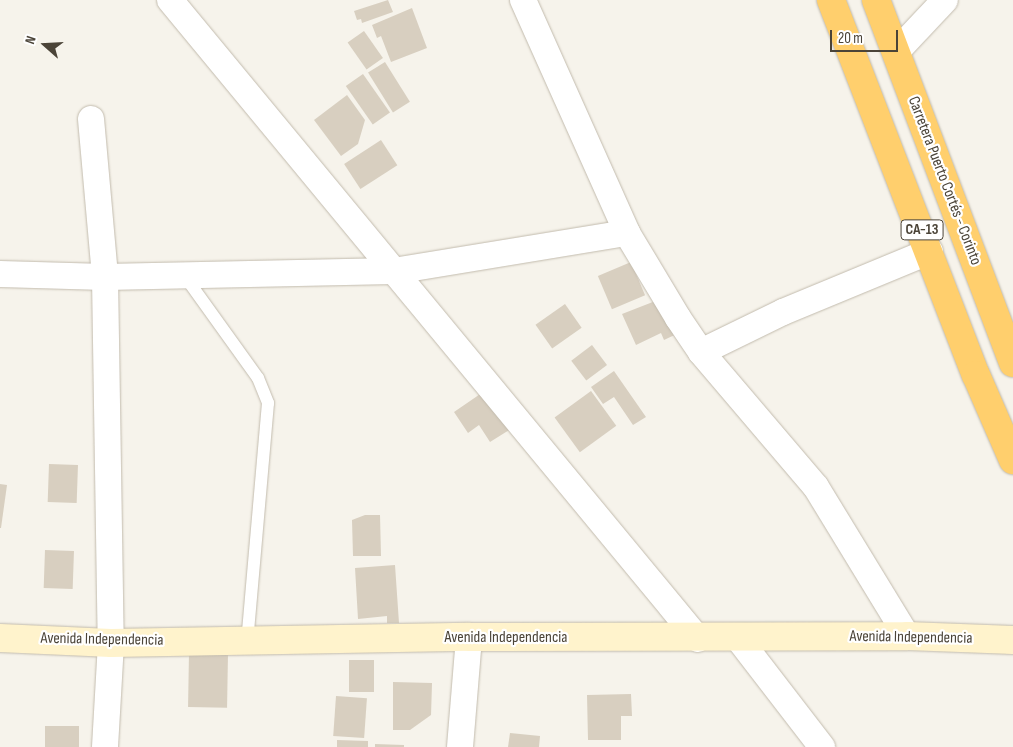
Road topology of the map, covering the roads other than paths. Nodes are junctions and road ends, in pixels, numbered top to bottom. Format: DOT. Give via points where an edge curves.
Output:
graph roads {
  1 [pos="170,0"];
  2 [pos="523,0"];
  3 [pos="831,0"];
  4 [pos="876,0"];
  5 [pos="945,0"];
  6 [pos="896,52"];
  7 [pos="91,119"];
  8 [pos="626,233"];
  9 [pos="930,251"];
  10 [pos="394,271"];
  11 [pos="182,273"];
  12 [pos="0,274"];
  13 [pos="105,277"];
  14 [pos="700,352"];
  15 [pos="1013,363"];
  16 [pos="1013,460"];
  17 [pos="907,636"];
  18 [pos="469,637"];
  19 [pos="0,638"];
  20 [pos="738,638"];
  21 [pos="698,639"];
  22 [pos="1013,640"];
  23 [pos="247,641"];
  24 [pos="111,643"];
  25 [pos="105,747"];
  26 [pos="460,747"];
  27 [pos="822,747"];
  1 -- 10 [label="street"];
  2 -- 8 [label="street"];
  3 -- 9 [label="highway, CA-13"];
  4 -- 6 [label="highway, Carretera Puerto Cortés - Corinto / CA-13"];
  5 -- 6 [label="street"];
  6 -- 15 [label="highway, Carretera Puerto Cortés - Corinto / CA-13"];
  7 -- 13 [label="street"];
  8 -- 10 [label="street"];
  8 -- 14 [label="street"];
  9 -- 14 [label="street" via="783,312"];
  9 -- 16 [label="highway, CA-13" via="976,375"];
  10 -- 11 [label="street"];
  10 -- 21 [label="street"];
  11 -- 13 [label="street"];
  11 -- 23 [label="lane" via="258,378 268,403"];
  12 -- 13 [label="street"];
  13 -- 24 [label="street"];
  14 -- 17 [label="street" via="816,487"];
  17 -- 20 [label="street, Avenida Independencia"];
  17 -- 22 [label="street, Avenida Independencia"];
  18 -- 21 [label="street, Avenida Independencia"];
  18 -- 23 [label="street, Avenida Independencia"];
  18 -- 26 [label="street"];
  19 -- 24 [label="street, Avenida Independencia"];
  20 -- 21 [label="street, Avenida Independencia"];
  20 -- 27 [label="street"];
  23 -- 24 [label="street, Avenida Independencia"];
  24 -- 25 [label="street"];
}
